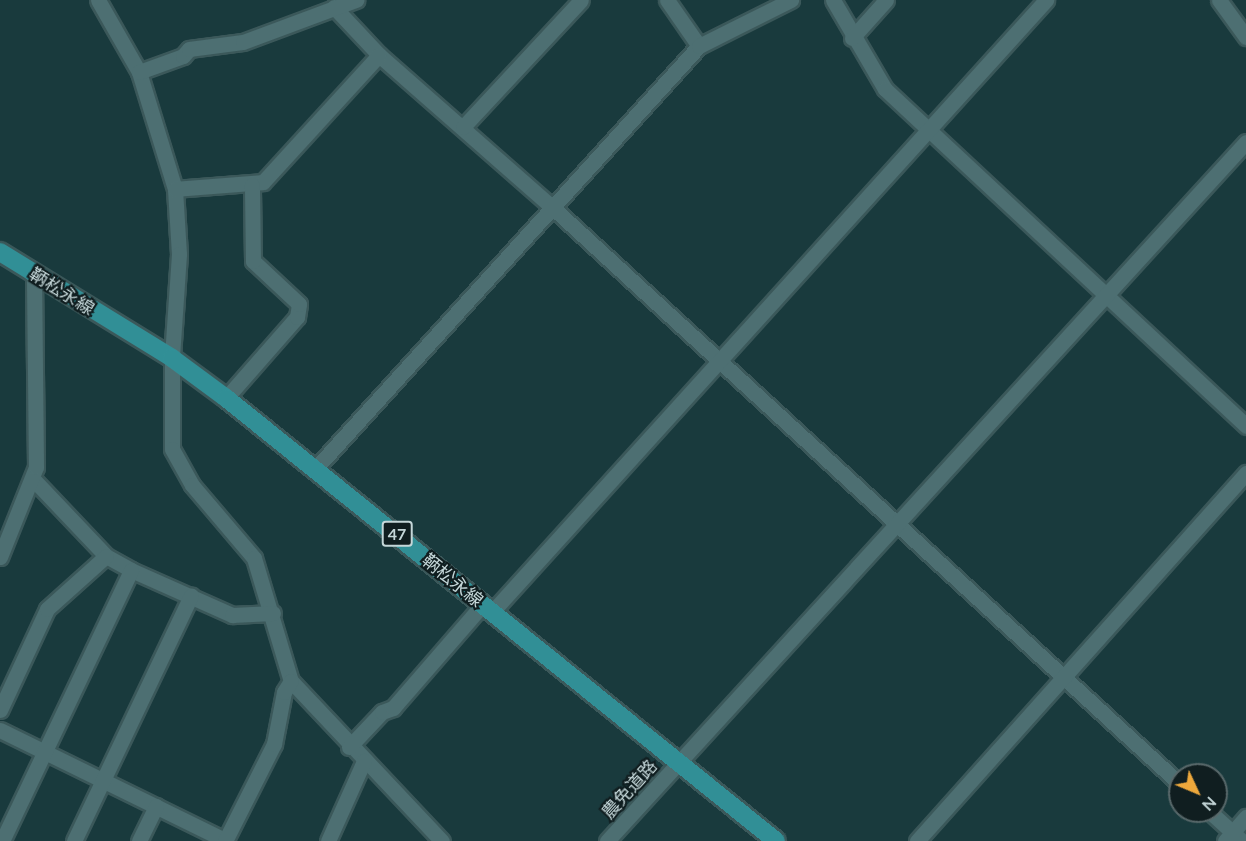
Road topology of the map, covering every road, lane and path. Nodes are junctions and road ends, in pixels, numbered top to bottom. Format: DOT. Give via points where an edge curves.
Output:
graph roads {
  1 [pos="98,0"];
  2 [pos="356,0"];
  3 [pos="581,0"];
  4 [pos="667,0"];
  5 [pos="790,0"];
  6 [pos="833,0"];
  7 [pos="886,0"];
  8 [pos="1046,0"];
  9 [pos="1219,0"];
  10 [pos="334,8"];
  11 [pos="1246,37"];
  12 [pos="852,38"];
  13 [pos="699,46"];
  14 [pos="379,55"];
  15 [pos="139,72"];
  16 [pos="463,128"];
  17 [pos="929,133"];
  18 [pos="1246,142"];
  19 [pos="252,185"];
  20 [pos="175,189"];
  21 [pos="552,207"];
  22 [pos="0,252"];
  23 [pos="34,275"];
  24 [pos="1102,296"];
  25 [pos="171,358"];
  26 [pos="721,361"];
  27 [pos="226,398"];
  28 [pos="1246,426"];
  29 [pos="315,469"];
  30 [pos="1246,473"];
  31 [pos="33,479"];
  32 [pos="895,523"];
  33 [pos="106,556"];
  34 [pos="0,557"];
  35 [pos="131,570"];
  36 [pos="191,596"];
  37 [pos="488,608"];
  38 [pos="273,613"];
  39 [pos="1062,675"];
  40 [pos="291,681"];
  41 [pos="0,710"];
  42 [pos="0,730"];
  43 [pos="349,747"];
  44 [pos="45,752"];
  45 [pos="364,761"];
  46 [pos="679,762"];
  47 [pos="1168,773"];
  48 [pos="103,780"];
  49 [pos="156,806"];
  50 [pos="1246,817"];
  51 [pos="1220,823"];
  52 [pos="1233,838"];
  53 [pos="2,841"];
  54 [pos="74,841"];
  55 [pos="139,841"];
  56 [pos="225,841"];
  57 [pos="328,841"];
  58 [pos="442,841"];
  59 [pos="607,841"];
  60 [pos="776,841"];
  61 [pos="917,841"];
  1 -- 15 [label="street"];
  2 -- 10 [label="street"];
  3 -- 16 [label="street"];
  4 -- 13 [label="street"];
  5 -- 13 [label="street"];
  6 -- 12 [label="street"];
  7 -- 12 [label="street"];
  8 -- 17 [label="street"];
  9 -- 11 [label="street"];
  10 -- 14 [label="street"];
  10 -- 15 [label="street" via="243,42 189,49 183,56"];
  12 -- 17 [label="street" via="885,89"];
  13 -- 21 [label="street"];
  14 -- 16 [label="street"];
  14 -- 19 [label="street" via="263,182"];
  15 -- 20 [label="street"];
  16 -- 21 [label="street"];
  17 -- 24 [label="street"];
  17 -- 26 [label="street"];
  18 -- 24 [label="street, 農免道路"];
  19 -- 20 [label="street"];
  19 -- 27 [label="street" via="254,261 299,304 297,317"];
  20 -- 25 [label="street" via="179,254"];
  21 -- 26 [label="street"];
  21 -- 29 [label="street"];
  22 -- 23 [label="main road, 鞆松永線 / 47"];
  23 -- 25 [label="main road, 鞆松永線 / 47"];
  23 -- 31 [label="street" via="32,346 39,441"];
  24 -- 28 [label="street"];
  24 -- 32 [label="street, 農免道路"];
  25 -- 27 [label="main road, 鞆松永線 / 47"];
  25 -- 38 [label="street" via="172,449 192,485 254,558"];
  26 -- 32 [label="street"];
  26 -- 37 [label="street"];
  27 -- 29 [label="main road, 鞆松永線 / 47"];
  29 -- 37 [label="main road, 鞆松永線 / 47"];
  30 -- 39 [label="street"];
  31 -- 33 [label="street"];
  31 -- 34 [label="street"];
  32 -- 39 [label="street"];
  32 -- 46 [label="street, 農免道路"];
  33 -- 35 [label="street"];
  33 -- 41 [label="street" via="47,609"];
  35 -- 36 [label="street"];
  35 -- 44 [label="street"];
  36 -- 38 [label="street" via="232,615"];
  36 -- 48 [label="street"];
  37 -- 43 [label="street" via="393,708 382,712"];
  37 -- 46 [label="main road, 鞆松永線 / 47"];
  38 -- 40 [label="street"];
  39 -- 47 [label="street"];
  39 -- 61 [label="street"];
  40 -- 43 [label="street"];
  40 -- 56 [label="street" via="284,692 274,744"];
  42 -- 44 [label="street"];
  43 -- 45 [label="street"];
  44 -- 48 [label="street"];
  44 -- 53 [label="street"];
  45 -- 57 [label="street"];
  45 -- 58 [label="street"];
  46 -- 59 [label="street, 農免道路"];
  46 -- 60 [label="main road, 鞆松永線 / 47"];
  48 -- 49 [label="street"];
  48 -- 54 [label="street"];
  49 -- 55 [label="street"];
  49 -- 56 [label="street"];
  50 -- 52 [label="street"];
  51 -- 52 [label="street"];
}
